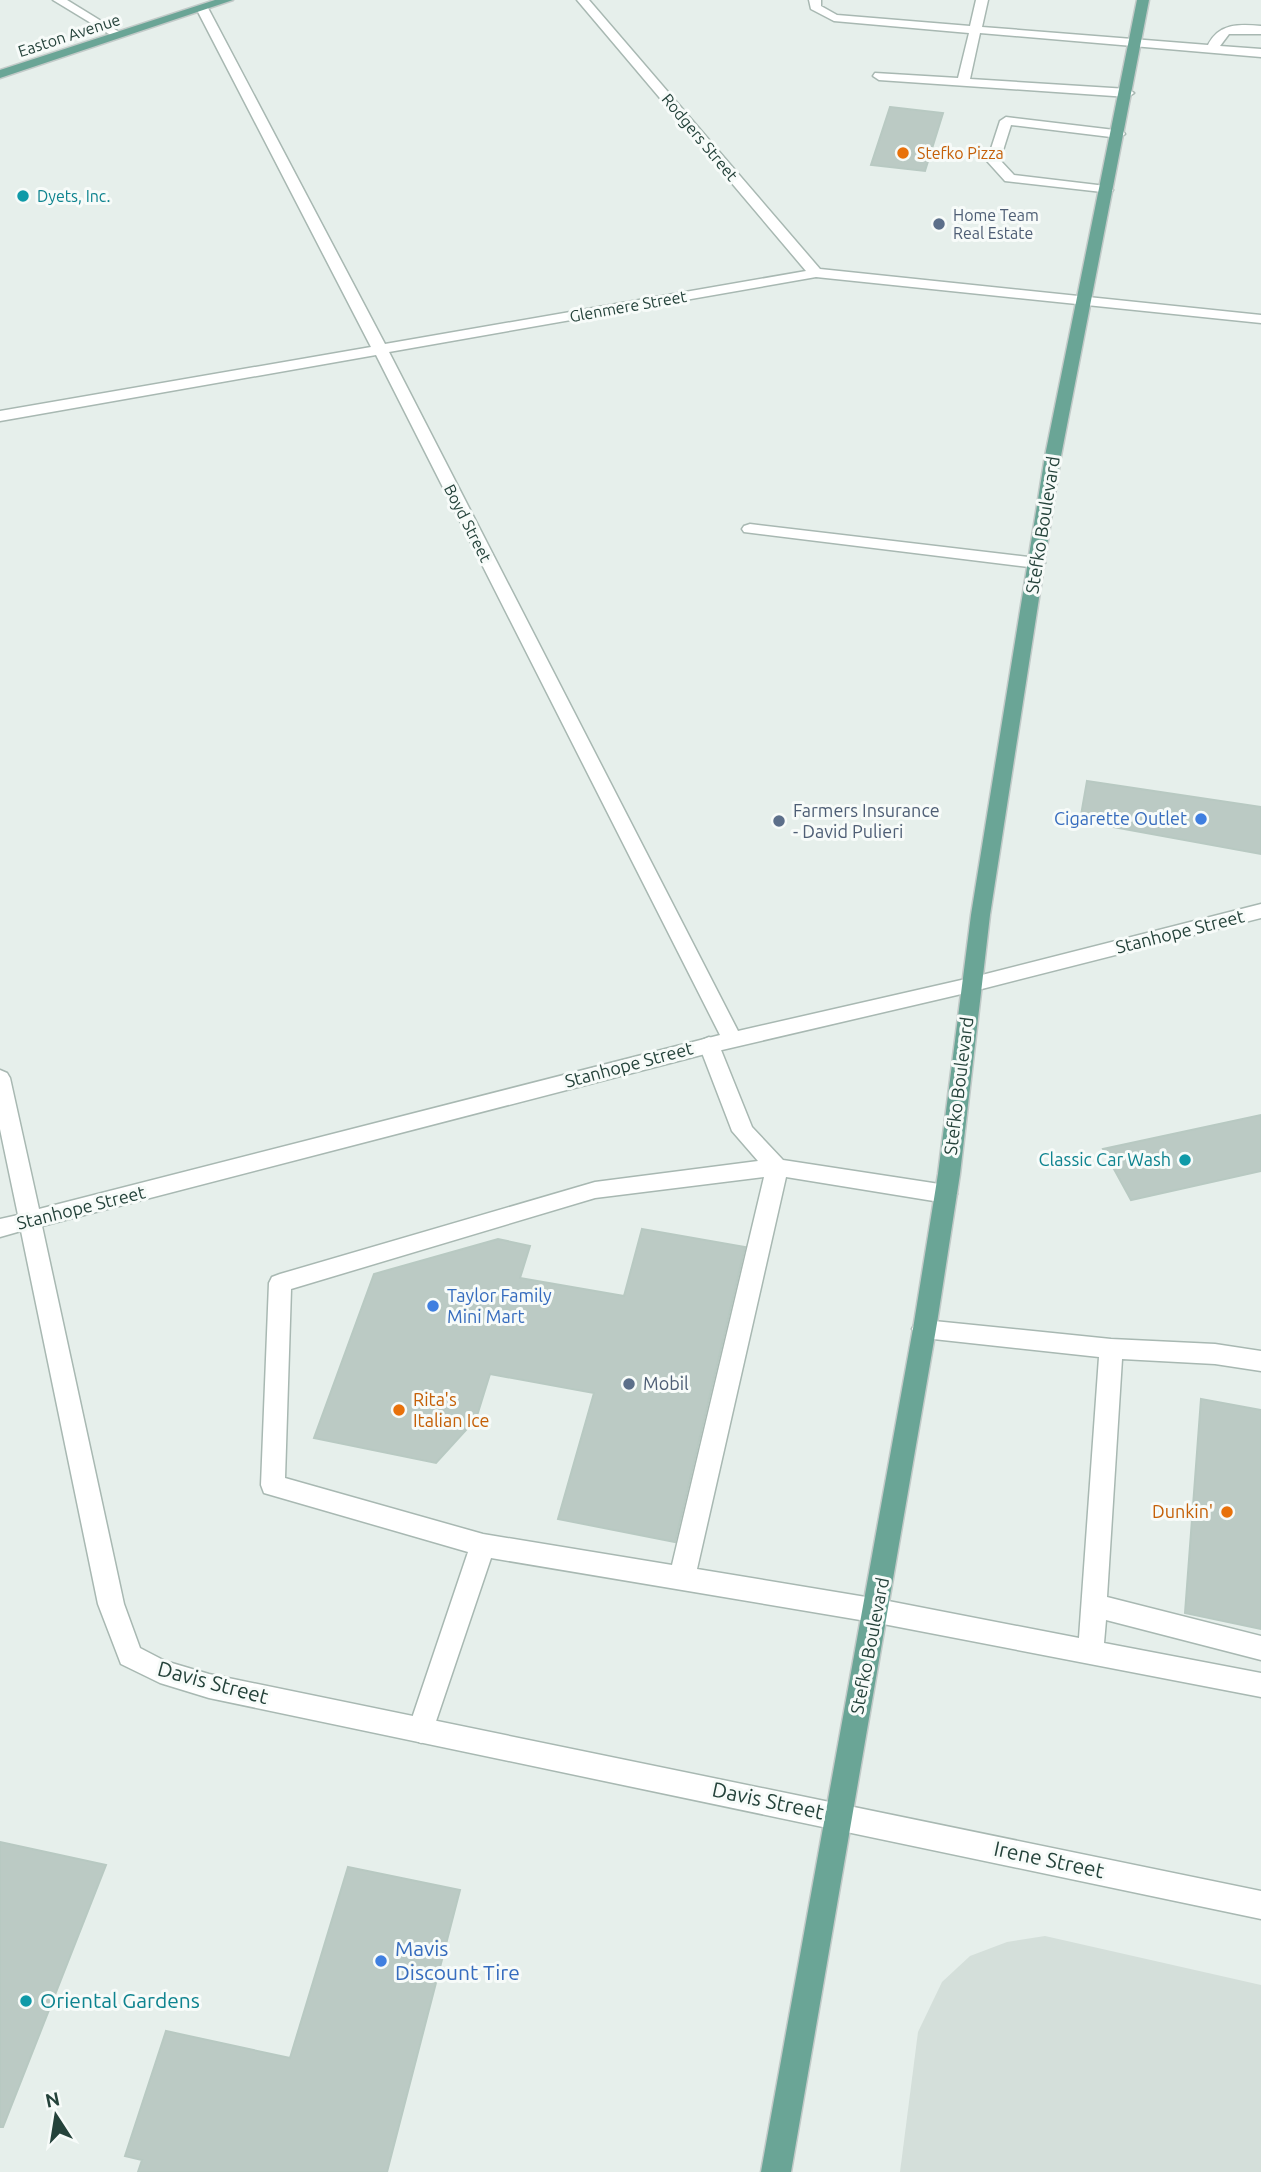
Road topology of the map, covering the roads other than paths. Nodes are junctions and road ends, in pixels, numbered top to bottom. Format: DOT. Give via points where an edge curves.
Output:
graph roads {
  1 [pos="59,0"];
  2 [pos="227,0"];
  3 [pos="583,0"];
  4 [pos="982,0"];
  5 [pos="1143,0"];
  6 [pos="814,2"];
  7 [pos="202,8"];
  8 [pos="975,27"];
  9 [pos="1261,30"];
  10 [pos="118,35"];
  11 [pos="1136,42"];
  12 [pos="1213,49"];
  13 [pos="1261,53"];
  14 [pos="0,74"];
  15 [pos="879,76"];
  16 [pos="963,82"];
  17 [pos="1128,93"];
  18 [pos="1119,134"];
  19 [pos="1107,190"];
  20 [pos="817,273"];
  21 [pos="1082,302"];
  22 [pos="1261,319"];
  23 [pos="380,349"];
  24 [pos="0,416"];
  25 [pos="750,529"];
  26 [pos="1037,563"];
  27 [pos="1261,911"];
  28 [pos="970,985"];
  29 [pos="732,1039"];
  30 [pos="709,1045"];
  31 [pos="0,1078"];
  32 [pos="777,1167"];
  33 [pos="946,1194"];
  34 [pos="29,1221"];
  35 [pos="0,1228"];
  36 [pos="924,1329"];
  37 [pos="1111,1349"];
  38 [pos="1261,1361"];
  39 [pos="483,1545"];
  40 [pos="682,1578"];
  41 [pos="1094,1605"];
  42 [pos="878,1611"];
  43 [pos="1261,1648"];
  44 [pos="1091,1651"];
  45 [pos="1261,1685"];
  46 [pos="421,1730"];
  47 [pos="838,1815"];
  48 [pos="1261,1905"];
  49 [pos="776,2172"];
  1 -- 10 [label="street"];
  2 -- 7 [label="main road, Easton Avenue"];
  3 -- 20 [label="street, Rodgers Street"];
  4 -- 8 [label="street"];
  5 -- 11 [label="main road, Stefko Boulevard"];
  6 -- 8 [label="street" via="834,18"];
  7 -- 10 [label="main road, Easton Avenue"];
  7 -- 23 [label="street, Boyd Street"];
  8 -- 11 [label="street"];
  8 -- 16 [label="street"];
  9 -- 12 [label="street" via="1221,33"];
  10 -- 14 [label="main road, Easton Avenue"];
  11 -- 12 [label="street"];
  11 -- 17 [label="main road, Stefko Boulevard"];
  12 -- 13 [label="street"];
  15 -- 16 [label="street"];
  16 -- 17 [label="street"];
  17 -- 18 [label="main road, Stefko Boulevard"];
  18 -- 19 [label="main road, Stefko Boulevard"];
  18 -- 19 [label="street" via="1006,121 993,161 1010,178"];
  19 -- 21 [label="main road, Stefko Boulevard"];
  20 -- 21 [label="street, Glenmere Street"];
  20 -- 23 [label="street, Glenmere Street"];
  21 -- 22 [label="street, Glenmere Street"];
  21 -- 26 [label="main road, Stefko Boulevard"];
  23 -- 24 [label="street, Glenmere Street"];
  23 -- 29 [label="street, Boyd Street"];
  25 -- 26 [label="street"];
  26 -- 28 [label="main road, Stefko Boulevard"];
  27 -- 28 [label="street, Stanhope Street"];
  28 -- 29 [label="street, Stanhope Street"];
  28 -- 33 [label="main road, Stefko Boulevard"];
  29 -- 30 [label="street, Stanhope Street"];
  30 -- 32 [label="street" via="743,1131"];
  30 -- 34 [label="street, Stanhope Street"];
  31 -- 34 [label="street, Davis Street"];
  32 -- 33 [label="street"];
  32 -- 39 [label="street" via="595,1191 280,1283 273,1485"];
  32 -- 40 [label="street"];
  33 -- 36 [label="main road, Stefko Boulevard"];
  34 -- 35 [label="street, Stanhope Street"];
  34 -- 46 [label="street, Davis Street" via="111,1604 130,1656 209,1686"];
  36 -- 37 [label="street"];
  36 -- 42 [label="main road, Stefko Boulevard"];
  37 -- 38 [label="street"];
  37 -- 41 [label="street"];
  39 -- 40 [label="street"];
  39 -- 46 [label="street"];
  40 -- 42 [label="street"];
  41 -- 43 [label="street"];
  41 -- 44 [label="street"];
  42 -- 44 [label="street"];
  42 -- 47 [label="main road, Stefko Boulevard"];
  44 -- 45 [label="street"];
  46 -- 47 [label="street, Davis Street"];
  47 -- 48 [label="street, Irene Street"];
  47 -- 49 [label="main road, Stefko Boulevard"];
}
